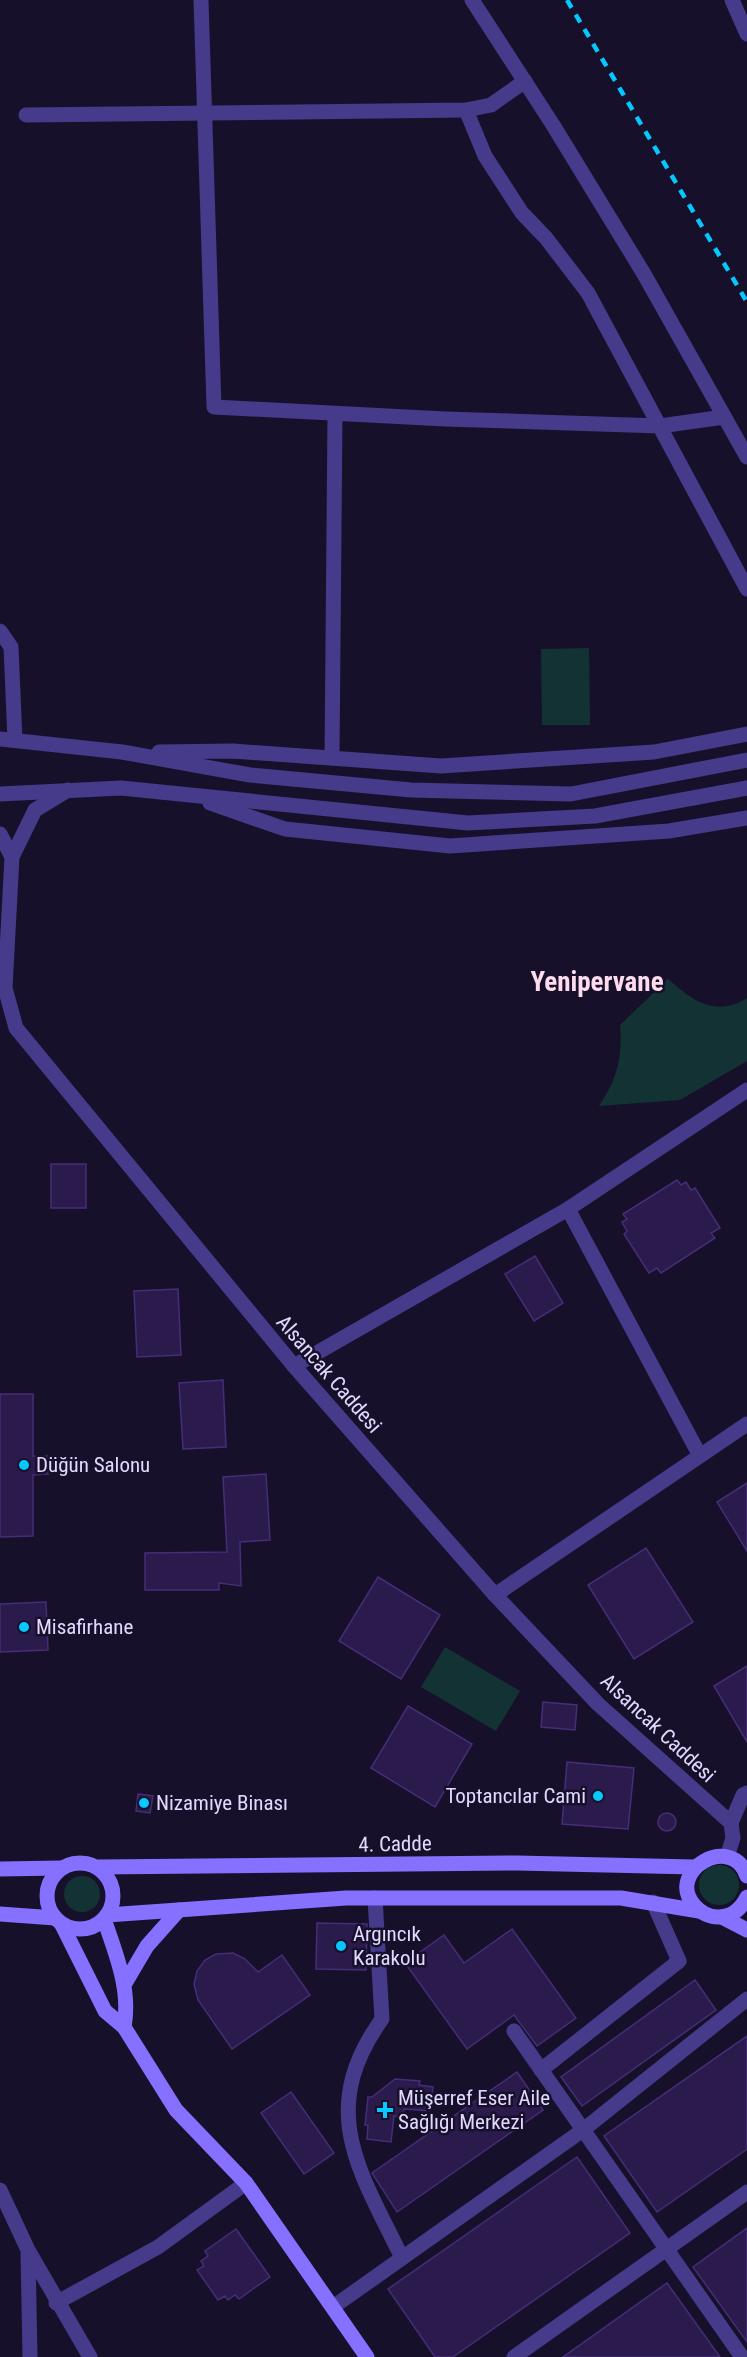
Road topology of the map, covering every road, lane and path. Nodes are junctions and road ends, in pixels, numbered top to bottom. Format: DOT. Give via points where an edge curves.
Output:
graph roads {
  1 [pos="201,0"];
  2 [pos="472,0"];
  3 [pos="732,0"];
  4 [pos="747,34"];
  5 [pos="525,81"];
  6 [pos="466,110"];
  7 [pos="207,111"];
  8 [pos="26,115"];
  9 [pos="334,414"];
  10 [pos="724,417"];
  11 [pos="660,426"];
  12 [pos="747,457"];
  13 [pos="747,589"];
  14 [pos="0,631"];
  15 [pos="747,734"];
  16 [pos="8,739"];
  17 [pos="122,752"];
  18 [pos="332,758"];
  19 [pos="747,760"];
  20 [pos="747,788"];
  21 [pos="68,790"];
  22 [pos="0,794"];
  23 [pos="184,794"];
  24 [pos="747,818"];
  25 [pos="0,834"];
  26 [pos="12,857"];
  27 [pos="747,1090"];
  28 [pos="568,1209"];
  29 [pos="294,1366"];
  30 [pos="747,1424"];
  31 [pos="699,1454"];
  32 [pos="495,1595"];
  33 [pos="747,1793"];
  34 [pos="731,1823"];
  35 [pos="727,1857"];
  36 [pos="694,1867"];
  37 [pos="61,1868"];
  38 [pos="98,1868"];
  39 [pos="0,1869"];
  40 [pos="746,1873"];
  41 [pos="747,1897"];
  42 [pos="375,1898"];
  43 [pos="653,1902"];
  44 [pos="179,1910"];
  45 [pos="699,1911"];
  46 [pos="0,1914"];
  47 [pos="106,1917"];
  48 [pos="722,1917"];
  49 [pos="59,1922"];
  50 [pos="747,1930"];
  51 [pos="124,1985"];
  52 [pos="747,1999"];
  53 [pos="124,2027"];
  54 [pos="514,2031"];
  55 [pos="541,2070"];
  56 [pos="583,2130"];
  57 [pos="246,2183"];
  58 [pos="0,2190"];
  59 [pos="747,2192"];
  60 [pos="667,2249"];
  61 [pos="28,2250"];
  62 [pos="402,2258"];
  63 [pos="56,2303"];
  64 [pos="333,2307"];
  65 [pos="30,2357"];
  66 [pos="90,2357"];
  67 [pos="367,2357"];
  68 [pos="514,2357"];
  69 [pos="742,2357"];
  1 -- 7 [label="street"];
  2 -- 5 [label="street"];
  3 -- 4 [label="street"];
  5 -- 6 [label="street" via="491,105"];
  5 -- 10 [label="street" via="644,274"];
  6 -- 7 [label="street"];
  6 -- 11 [label="street" via="485,156 522,213 588,293"];
  7 -- 8 [label="street"];
  7 -- 9 [label="street" via="214,407"];
  9 -- 11 [label="street"];
  9 -- 18 [label="street"];
  10 -- 11 [label="street"];
  10 -- 12 [label="street"];
  11 -- 13 [label="street"];
  14 -- 16 [label="street" via="11,647"];
  15 -- 18 [label="street" via="654,752 441,766"];
  16 -- 17 [label="street"];
  17 -- 18 [label="street" via="233,751"];
  17 -- 19 [label="street" via="250,775 411,790 571,794"];
  20 -- 23 [label="street" via="595,816 468,823"];
  21 -- 22 [label="street"];
  21 -- 23 [label="street" via="121,788"];
  21 -- 26 [label="street, Alsancak Caddesi" via="35,810"];
  23 -- 24 [label="street" via="285,829 450,846 669,831"];
  25 -- 26 [label="street"];
  26 -- 29 [label="street, Alsancak Caddesi" via="5,988 16,1028"];
  27 -- 28 [label="street"];
  28 -- 29 [label="street"];
  28 -- 31 [label="street"];
  29 -- 32 [label="street, Alsancak Caddesi"];
  30 -- 31 [label="street"];
  31 -- 32 [label="street"];
  32 -- 34 [label="street, Alsancak Caddesi" via="598,1704"];
  33 -- 34 [label="street"];
  34 -- 35 [label="street" via="733,1838"];
  35 -- 36 [label="main road" via="703,1859"];
  35 -- 40 [label="main road"];
  36 -- 38 [label="main road, 4. Cadde" via="517,1863"];
  36 -- 45 [label="main road" via="687,1890"];
  37 -- 38 [label="main road" via="81,1863"];
  37 -- 39 [label="main road"];
  37 -- 49 [label="main road" via="47,1892 50,1910"];
  38 -- 47 [label="main road" via="113,1889"];
  41 -- 48 [label="main road" via="734,1914"];
  42 -- 43 [label="main road" via="621,1898"];
  42 -- 44 [label="main road" via="284,1900"];
  42 -- 62 [label="street" via="381,2019 356,2068 349,2124 355,2162"];
  43 -- 45 [label="main road"];
  43 -- 55 [label="street" via="679,1960"];
  44 -- 47 [label="main road"];
  44 -- 51 [label="main road" via="147,1946"];
  45 -- 48 [label="main road" via="710,1917"];
  46 -- 49 [label="main road"];
  47 -- 49 [label="main road" via="97,1925 80,1929"];
  47 -- 51 [label="main road"];
  48 -- 50 [label="main road"];
  49 -- 53 [label="main road" via="91,1989 105,2011"];
  51 -- 53 [label="main road"];
  52 -- 56 [label="street"];
  53 -- 57 [label="main road" via="176,2110"];
  54 -- 55 [label="street"];
  55 -- 56 [label="street"];
  56 -- 60 [label="street"];
  56 -- 62 [label="street"];
  57 -- 63 [label="street" via="158,2247"];
  57 -- 64 [label="main road"];
  58 -- 61 [label="street"];
  59 -- 60 [label="street"];
  60 -- 68 [label="street"];
  60 -- 69 [label="street"];
  61 -- 63 [label="street"];
  61 -- 65 [label="street"];
  62 -- 64 [label="street"];
  63 -- 66 [label="street"];
  64 -- 67 [label="main road"];
}
